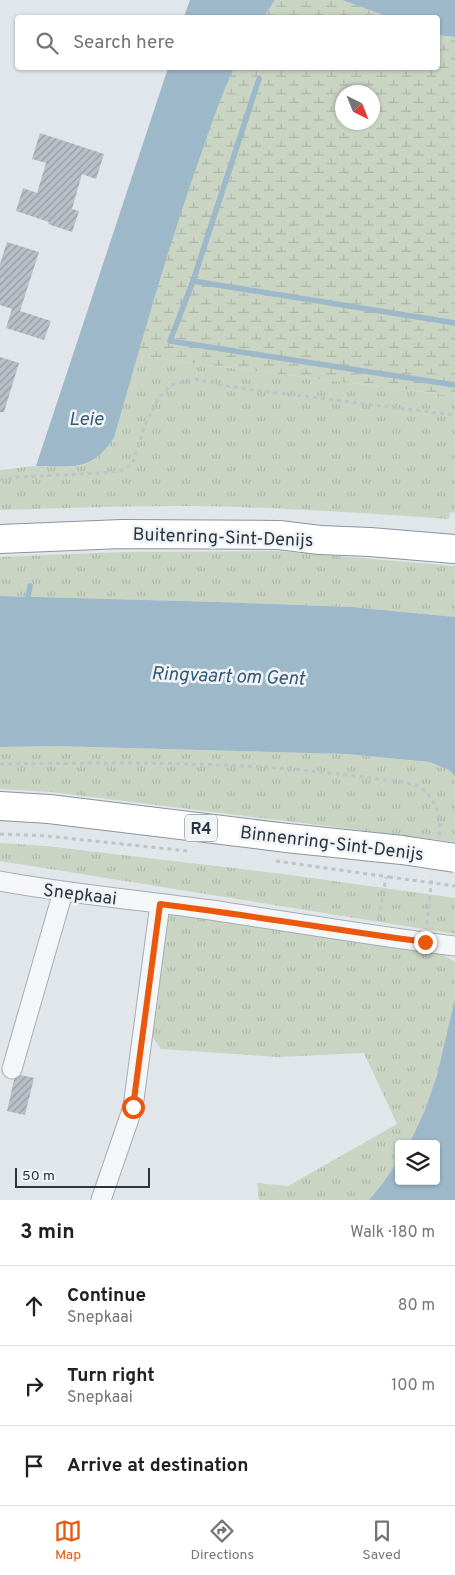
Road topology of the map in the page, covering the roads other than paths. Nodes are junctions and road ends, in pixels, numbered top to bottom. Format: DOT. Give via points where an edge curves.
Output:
graph roads {
  1 [pos="0,539"];
  2 [pos="451,549"];
  3 [pos="0,806"];
  4 [pos="442,856"];
  5 [pos="0,881"];
  6 [pos="63,892"];
  7 [pos="160,904"];
  8 [pos="455,946"];
  9 [pos="12,1069"];
  10 [pos="101,1200"];
  1 -- 2 [label="highway, Buitenring-Sint-Denijs" via="122,534 279,535"];
  3 -- 4 [label="highway, Binnenring-Sint-Denijs / R4, bridge" via="50,809"];
  5 -- 6 [label="street, Snepkaai"];
  6 -- 7 [label="street, Snepkaai"];
  6 -- 9 [label="street"];
  7 -- 8 [label="street, Snepkaai"];
  7 -- 10 [label="street" via="133,1107"];
}
